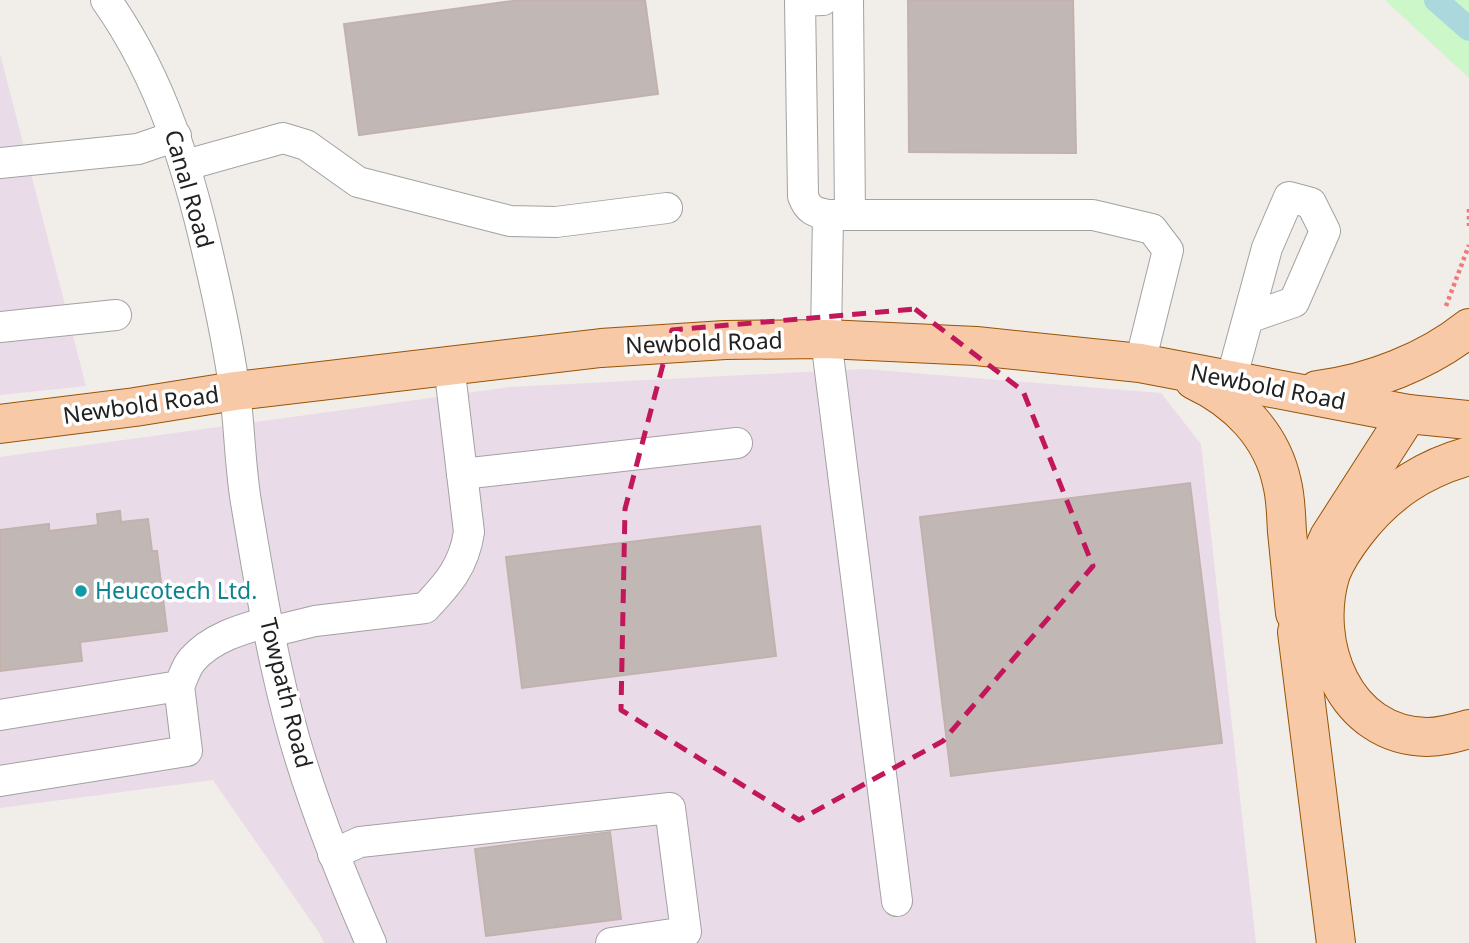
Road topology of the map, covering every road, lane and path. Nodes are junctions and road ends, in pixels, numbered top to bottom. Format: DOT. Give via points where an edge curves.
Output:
graph roads {
  1 [pos="823,0"];
  2 [pos="848,0"];
  3 [pos="117,3"];
  4 [pos="176,136"];
  5 [pos="0,163"];
  6 [pos="186,165"];
  7 [pos="667,208"];
  8 [pos="1469,209"];
  9 [pos="839,215"];
  10 [pos="1469,226"];
  11 [pos="1469,245"];
  12 [pos="116,315"];
  13 [pos="1248,318"];
  14 [pos="0,327"];
  15 [pos="1455,337"];
  16 [pos="826,339"];
  17 [pos="1155,365"];
  18 [pos="449,366"];
  19 [pos="1231,380"];
  20 [pos="234,391"];
  21 [pos="1295,392"];
  22 [pos="1408,414"];
  23 [pos="1469,420"];
  24 [pos="0,424"];
  25 [pos="1469,439"];
  26 [pos="737,443"];
  27 [pos="1469,456"];
  28 [pos="462,474"];
  29 [pos="269,627"];
  30 [pos="1297,632"];
  31 [pos="179,686"];
  32 [pos="0,715"];
  33 [pos="1469,729"];
  34 [pos="0,781"];
  35 [pos="333,854"];
  36 [pos="897,901"];
  37 [pos="371,943"];
  38 [pos="611,943"];
  39 [pos="1336,943"];
  1 -- 9 [label="street" via="800,1 803,196 814,212"];
  2 -- 9 [label="street"];
  3 -- 4 [label="street, Canal Road"];
  4 -- 5 [label="street" via="138,149"];
  4 -- 6 [label="street, Canal Road"];
  6 -- 7 [label="street" via="283,138 306,145 358,182 510,220 555,222"];
  6 -- 20 [label="street, Canal Road" via="220,308"];
  8 -- 10 [label="path"];
  9 -- 16 [label="street"];
  9 -- 17 [label="street" via="1093,215 1152,229 1168,250"];
  11 -- 15 [label="path" via="1441,318"];
  12 -- 14 [label="street"];
  13 -- 19 [label="street"];
  15 -- 21 [label="main road" via="1418,359 1364,380"];
  16 -- 17 [label="main road, Newbold Road" via="976,346"];
  16 -- 18 [label="main road, Newbold Road" via="601,348"];
  16 -- 36 [label="street"];
  17 -- 19 [label="main road, Newbold Road"];
  17 -- 30 [label="main road" via="1206,385 1264,436 1283,484"];
  18 -- 20 [label="main road, Newbold Road"];
  18 -- 28 [label="street"];
  19 -- 21 [label="main road, Newbold Road"];
  20 -- 24 [label="main road, Newbold Road"];
  20 -- 29 [label="street, Towpath Road" via="246,505"];
  21 -- 22 [label="main road, Newbold Road"];
  22 -- 23 [label="main road, Newbold Road"];
  22 -- 25 [label="main road, Newbold Road"];
  22 -- 30 [label="main road" via="1329,537"];
  26 -- 28 [label="street"];
  27 -- 33 [label="main road" via="1424,473 1370,513 1332,571 1324,618 1334,671 1344,691 1367,714 1396,731 1424,737"];
  28 -- 29 [label="street" via="469,532 466,552 425,608"];
  29 -- 31 [label="street" via="243,628 212,643 191,661"];
  29 -- 35 [label="street, Towpath Road" via="294,738"];
  30 -- 39 [label="main road"];
  31 -- 32 [label="street"];
  31 -- 34 [label="street" via="187,751"];
  35 -- 37 [label="street, Towpath Road"];
  35 -- 38 [label="street" via="360,842 670,808 686,932"];
}
